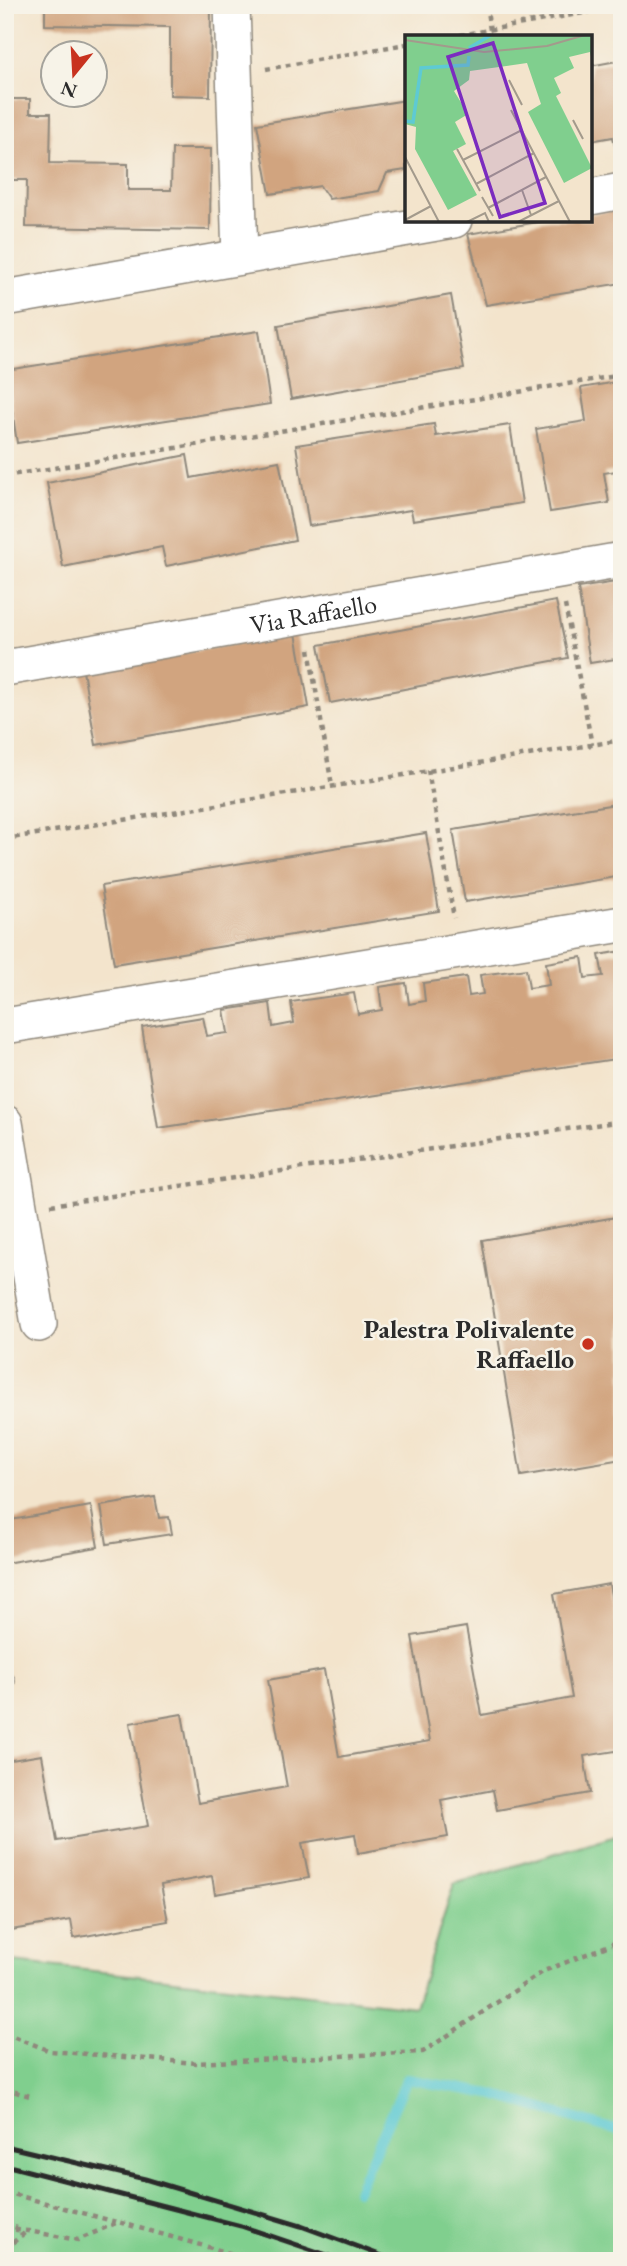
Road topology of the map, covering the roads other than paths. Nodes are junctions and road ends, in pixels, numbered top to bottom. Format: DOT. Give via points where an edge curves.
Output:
graph roads {
  1 [pos="232,5"];
  2 [pos="622,191"];
  3 [pos="592,197"];
  4 [pos="442,222"];
  5 [pos="240,257"];
  6 [pos="5,298"];
  7 [pos="622,560"];
  8 [pos="5,668"];
  9 [pos="622,924"];
  10 [pos="5,1026"];
  11 [pos="5,1124"];
  12 [pos="39,1324"];
  1 -- 5 [label="street"];
  2 -- 3 [label="street"];
  4 -- 5 [label="street"];
  5 -- 6 [label="street"];
  7 -- 8 [label="street, Via Raffaello"];
  9 -- 10 [label="street"];
  11 -- 12 [label="street"];
}
